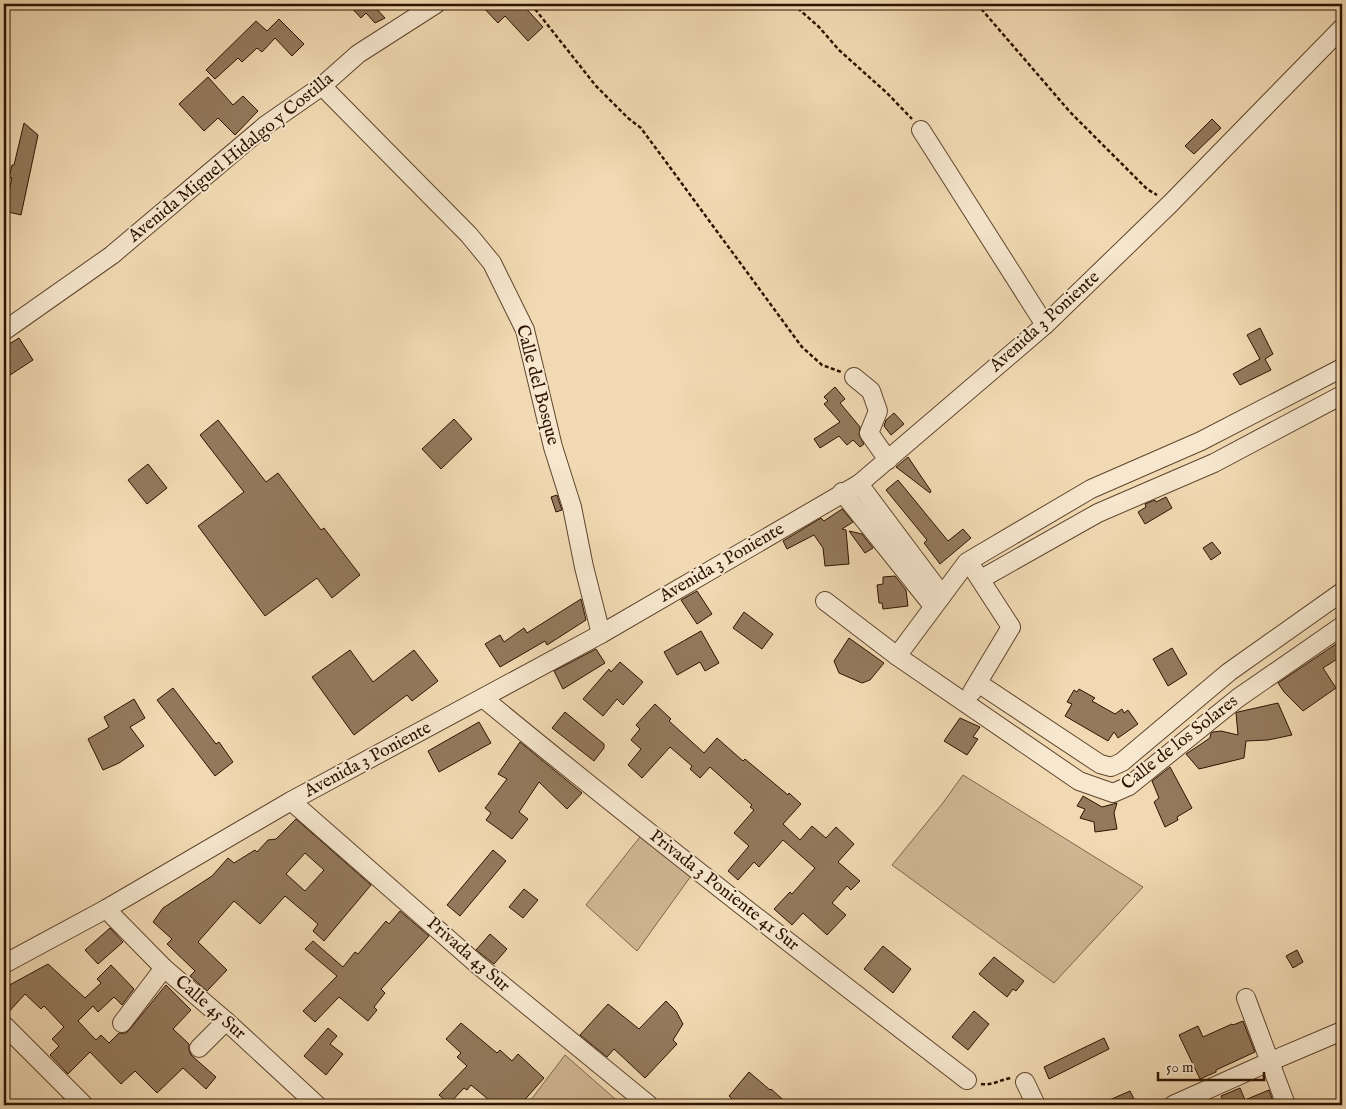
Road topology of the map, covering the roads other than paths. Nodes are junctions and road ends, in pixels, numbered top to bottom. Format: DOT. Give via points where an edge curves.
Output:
graph roads {
  1 [pos="436,4"];
  2 [pos="1342,28"];
  3 [pos="322,86"];
  4 [pos="921,130"];
  5 [pos="1045,324"];
  6 [pos="4,331"];
  7 [pos="1342,368"];
  8 [pos="854,377"];
  9 [pos="1342,395"];
  10 [pos="1201,441"];
  11 [pos="888,460"];
  12 [pos="1214,463"];
  13 [pos="859,484"];
  14 [pos="842,492"];
  15 [pos="967,562"];
  16 [pos="981,579"];
  17 [pos="1342,592"];
  18 [pos="937,600"];
  19 [pos="825,601"];
  20 [pos="1342,626"];
  21 [pos="601,634"];
  22 [pos="897,656"];
  23 [pos="978,683"];
  24 [pos="483,698"];
  25 [pos="964,703"];
  26 [pos="291,801"];
  27 [pos="106,909"];
  28 [pos="4,964"];
  29 [pos="164,968"];
  30 [pos="1246,998"];
  31 [pos="226,1021"];
  32 [pos="122,1023"];
  33 [pos="5,1027"];
  34 [pos="1342,1032"];
  35 [pos="4,1047"];
  36 [pos="199,1048"];
  37 [pos="1269,1062"];
  38 [pos="967,1080"];
  39 [pos="1025,1082"];
  40 [pos="84,1105"];
  41 [pos="317,1105"];
  42 [pos="649,1105"];
  43 [pos="1036,1105"];
  44 [pos="1173,1105"];
  45 [pos="1286,1105"];
  1 -- 3 [label="street, Avenida Miguel Hidalgo y Costilla" via="358,54"];
  2 -- 5 [label="street, Avenida 3 Poniente" via="1170,204"];
  3 -- 6 [label="street, Avenida Miguel Hidalgo y Costilla" via="266,125 112,255"];
  3 -- 21 [label="street, Calle del Bosque" via="492,263 525,330 553,447 572,507"];
  4 -- 5 [label="street"];
  5 -- 11 [label="street, Avenida 3 Poniente"];
  7 -- 10 [label="street"];
  8 -- 11 [label="street" via="871,391 878,411 869,434"];
  9 -- 12 [label="street"];
  10 -- 12 [label="street"];
  10 -- 15 [label="street" via="1091,489"];
  11 -- 13 [label="street, Avenida 3 Poniente"];
  12 -- 16 [label="street" via="1098,513"];
  13 -- 14 [label="street, Avenida 3 Poniente"];
  13 -- 18 [label="street"];
  14 -- 18 [label="street"];
  14 -- 21 [label="street, Avenida 3 Poniente"];
  15 -- 16 [label="street"];
  15 -- 18 [label="street"];
  16 -- 23 [label="street" via="1011,627"];
  17 -- 23 [label="street, Calle de los Solares" via="1229,672 1122,762 1111,767 1100,764"];
  18 -- 22 [label="street"];
  19 -- 22 [label="street, Calle de los Solares"];
  20 -- 25 [label="street, Calle de los Solares" via="1238,698 1129,786 1112,793 1078,781"];
  21 -- 24 [label="street, Avenida 3 Poniente"];
  22 -- 25 [label="street, Calle de los Solares"];
  23 -- 25 [label="street"];
  24 -- 26 [label="street, Avenida 3 Poniente"];
  24 -- 38 [label="street, Privada 3 Poniente 41 Sur" via="594,790"];
  26 -- 27 [label="street, Avenida 3 Poniente"];
  26 -- 42 [label="street, Privada 43 Sur" via="478,965"];
  27 -- 28 [label="street, Avenida 3 Poniente"];
  27 -- 29 [label="street, Calle 45 Sur"];
  29 -- 31 [label="street, Calle 45 Sur"];
  29 -- 32 [label="street"];
  30 -- 37 [label="street"];
  31 -- 36 [label="street"];
  31 -- 41 [label="street, Calle 45 Sur"];
  33 -- 35 [label="street"];
  33 -- 40 [label="street"];
  34 -- 37 [label="street"];
  37 -- 44 [label="street"];
  37 -- 45 [label="street"];
  39 -- 43 [label="street"];
}
